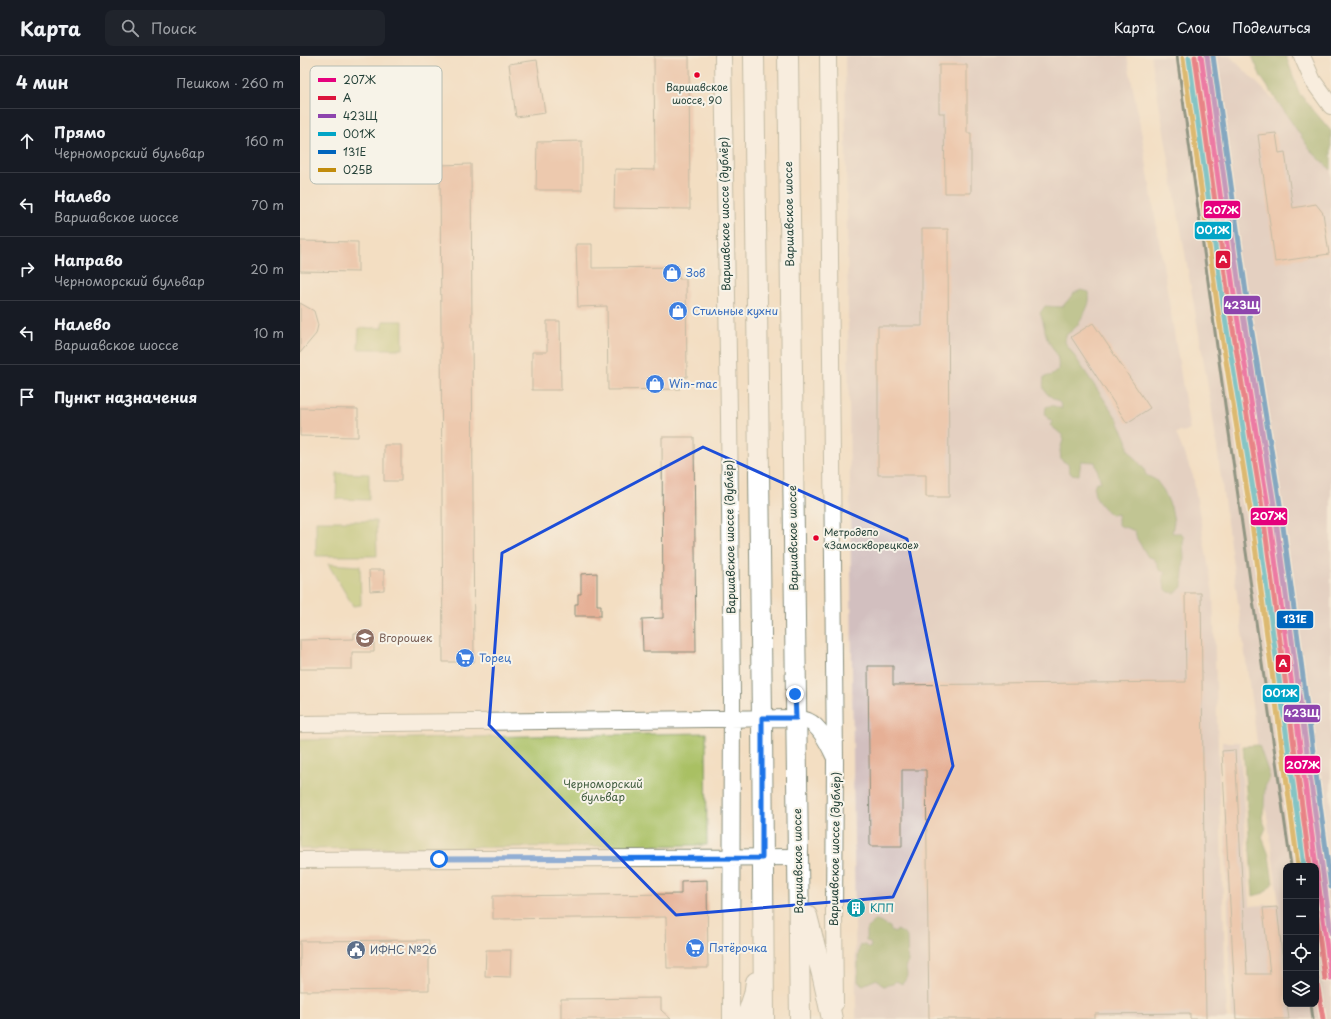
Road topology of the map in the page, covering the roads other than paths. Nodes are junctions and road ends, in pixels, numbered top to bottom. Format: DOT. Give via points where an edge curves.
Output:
graph roads {
  1 [pos="723,56"];
  2 [pos="754,56"];
  3 [pos="788,56"];
  4 [pos="828,56"];
  5 [pos="1302,56"];
  6 [pos="1331,106"];
  7 [pos="732,718"];
  8 [pos="762,718"];
  9 [pos="796,718"];
  10 [pos="300,724"];
  11 [pos="836,762"];
  12 [pos="798,857"];
  13 [pos="732,858"];
  14 [pos="762,858"];
  15 [pos="300,860"];
  16 [pos="799,879"];
  17 [pos="763,945"];
  18 [pos="731,1019"];
  19 [pos="746,1019"];
  20 [pos="764,1019"];
  21 [pos="800,1019"];
  22 [pos="832,1019"];
  23 [pos="835,1019"];
  1 -- 7 [label="street, Варшавское шоссе (дублёр)"];
  2 -- 8 [label="main road"];
  3 -- 9 [label="main road, Варшавское шоссе"];
  4 -- 11 [label="street, Варшавское шоссе (дублёр)"];
  5 -- 6 [label="street" via="1313,81"];
  7 -- 8 [label="street"];
  7 -- 10 [label="street"];
  7 -- 13 [label="street, Варшавское шоссе (дублёр)"];
  8 -- 9 [label="street"];
  8 -- 14 [label="main road"];
  9 -- 11 [label="street" via="808,721 819,731 830,746"];
  9 -- 12 [label="main road, Варшавское шоссе"];
  11 -- 23 [label="street, Варшавское шоссе (дублёр)"];
  12 -- 14 [label="street"];
  12 -- 16 [label="main road, Варшавское шоссе"];
  13 -- 14 [label="street"];
  13 -- 15 [label="street"];
  13 -- 18 [label="street, Варшавское шоссе (дублёр)"];
  14 -- 17 [label="main road"];
  16 -- 21 [label="main road, Варшавское шоссе"];
  16 -- 22 [label="main road"];
  17 -- 19 [label="main road" via="754,995"];
  17 -- 20 [label="main road"];
}
